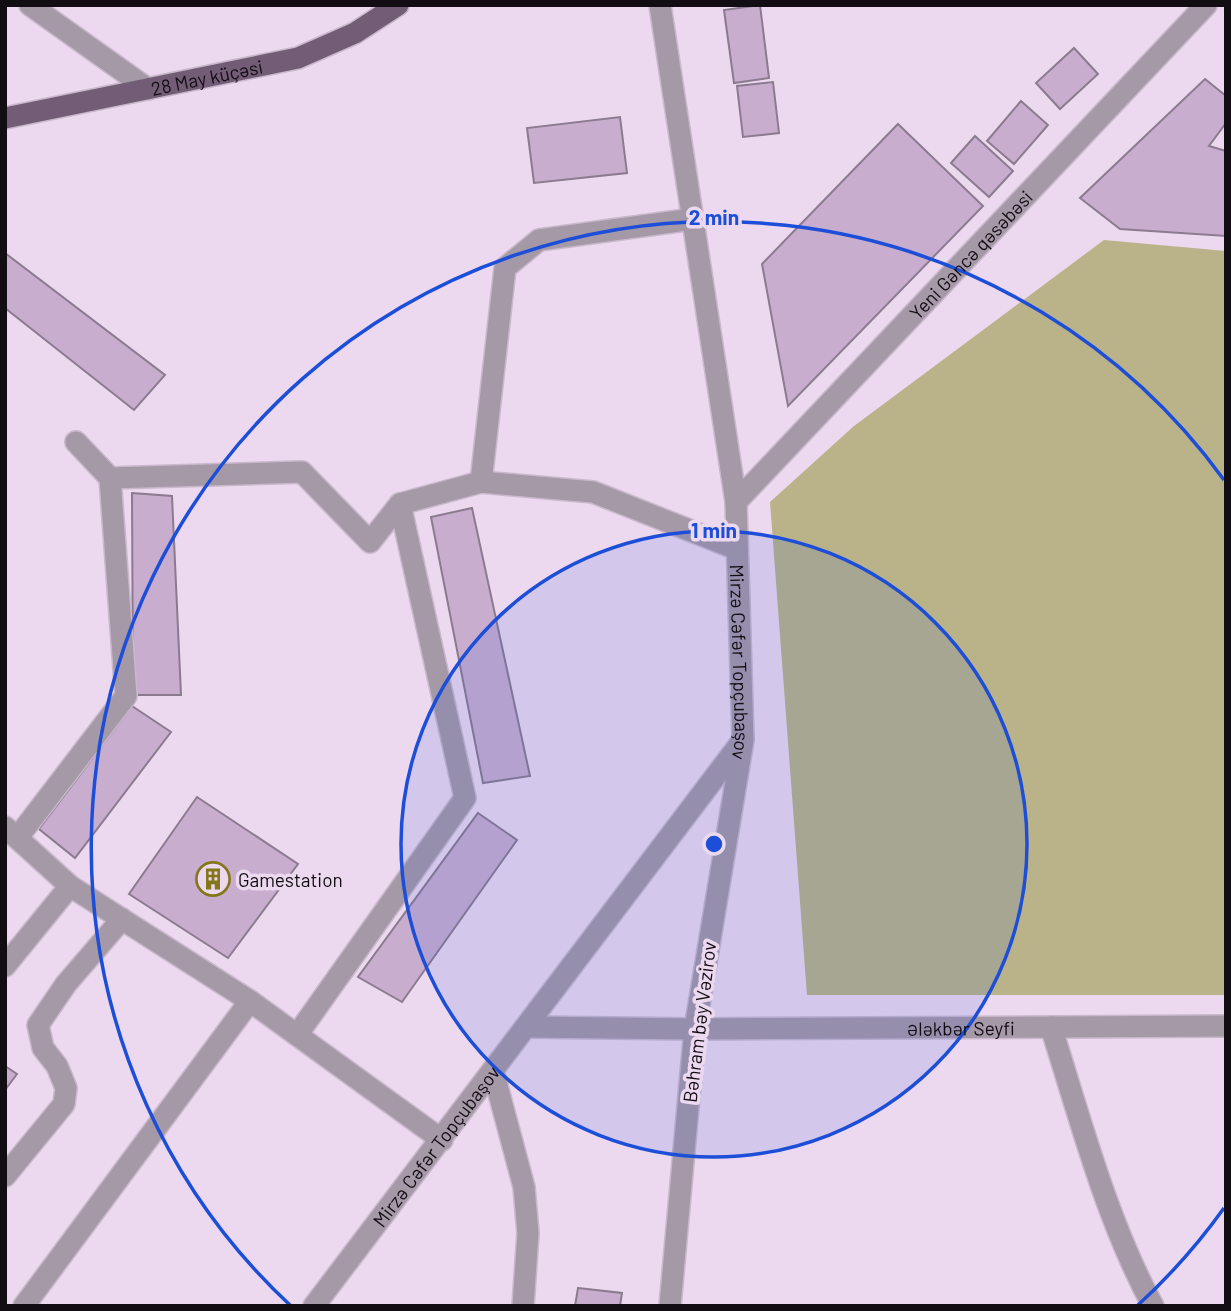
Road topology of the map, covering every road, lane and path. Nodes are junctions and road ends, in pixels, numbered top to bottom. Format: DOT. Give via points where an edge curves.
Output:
graph roads {
  1 [pos="30,5"];
  2 [pos="398,5"];
  3 [pos="660,5"];
  4 [pos="1206,5"];
  5 [pos="148,89"];
  6 [pos="5,118"];
  7 [pos="693,219"];
  8 [pos="76,442"];
  9 [pos="110,478"];
  10 [pos="481,482"];
  11 [pos="736,502"];
  12 [pos="400,504"];
  13 [pos="737,549"];
  14 [pos="743,740"];
  15 [pos="11,832"];
  16 [pos="70,886"];
  17 [pos="122,919"];
  18 [pos="5,966"];
  19 [pos="250,1001"];
  20 [pos="1226,1026"];
  21 [pos="527,1027"];
  22 [pos="1051,1027"];
  23 [pos="695,1029"];
  24 [pos="297,1035"];
  25 [pos="492,1070"];
  26 [pos="442,1140"];
  27 [pos="5,1176"];
  28 [pos="24,1306"];
  29 [pos="314,1306"];
  30 [pos="523,1306"];
  31 [pos="670,1306"];
  32 [pos="1153,1306"];
  1 -- 5 [label="street"];
  2 -- 5 [label="main road, 28 May küçəsi" via="355,33 298,58"];
  3 -- 7 [label="street, Mirzə Cəfər Topçubaşov"];
  4 -- 11 [label="street, Yeni Gəncə qəsəbəsi"];
  5 -- 6 [label="main road, 28 May küçəsi"];
  7 -- 10 [label="street" via="539,240 505,268"];
  7 -- 11 [label="street, Mirzə Cəfər Topçubaşov"];
  8 -- 9 [label="street"];
  9 -- 12 [label="street" via="302,472 370,542"];
  9 -- 15 [label="street" via="125,696"];
  10 -- 12 [label="street"];
  10 -- 13 [label="street" via="593,492"];
  11 -- 13 [label="street, Mirzə Cəfər Topçubaşov"];
  12 -- 24 [label="street" via="465,799"];
  13 -- 14 [label="street, Mirzə Cəfər Topçubaşov"];
  14 -- 21 [label="street, Mirzə Cəfər Topçubaşov"];
  14 -- 23 [label="street, Bəhram bəy Vəzirov"];
  15 -- 16 [label="street"];
  16 -- 17 [label="street"];
  16 -- 18 [label="street"];
  17 -- 19 [label="street"];
  17 -- 27 [label="street" via="66,984 38,1025 43,1048 66,1088 64,1104"];
  19 -- 24 [label="street"];
  19 -- 28 [label="street"];
  20 -- 22 [label="street, Ələkbər Seyfi"];
  21 -- 23 [label="street, Ələkbər Seyfi"];
  21 -- 25 [label="street, Mirzə Cəfər Topçubaşov"];
  22 -- 23 [label="street, Ələkbər Seyfi"];
  22 -- 32 [label="street" via="1098,1175"];
  23 -- 31 [label="street, Bəhram bəy Vəzirov"];
  24 -- 26 [label="street"];
  25 -- 26 [label="street, Mirzə Cəfər Topçubaşov"];
  25 -- 30 [label="street" via="524,1187 528,1233"];
  26 -- 29 [label="street, Mirzə Cəfər Topçubaşov"];
}
